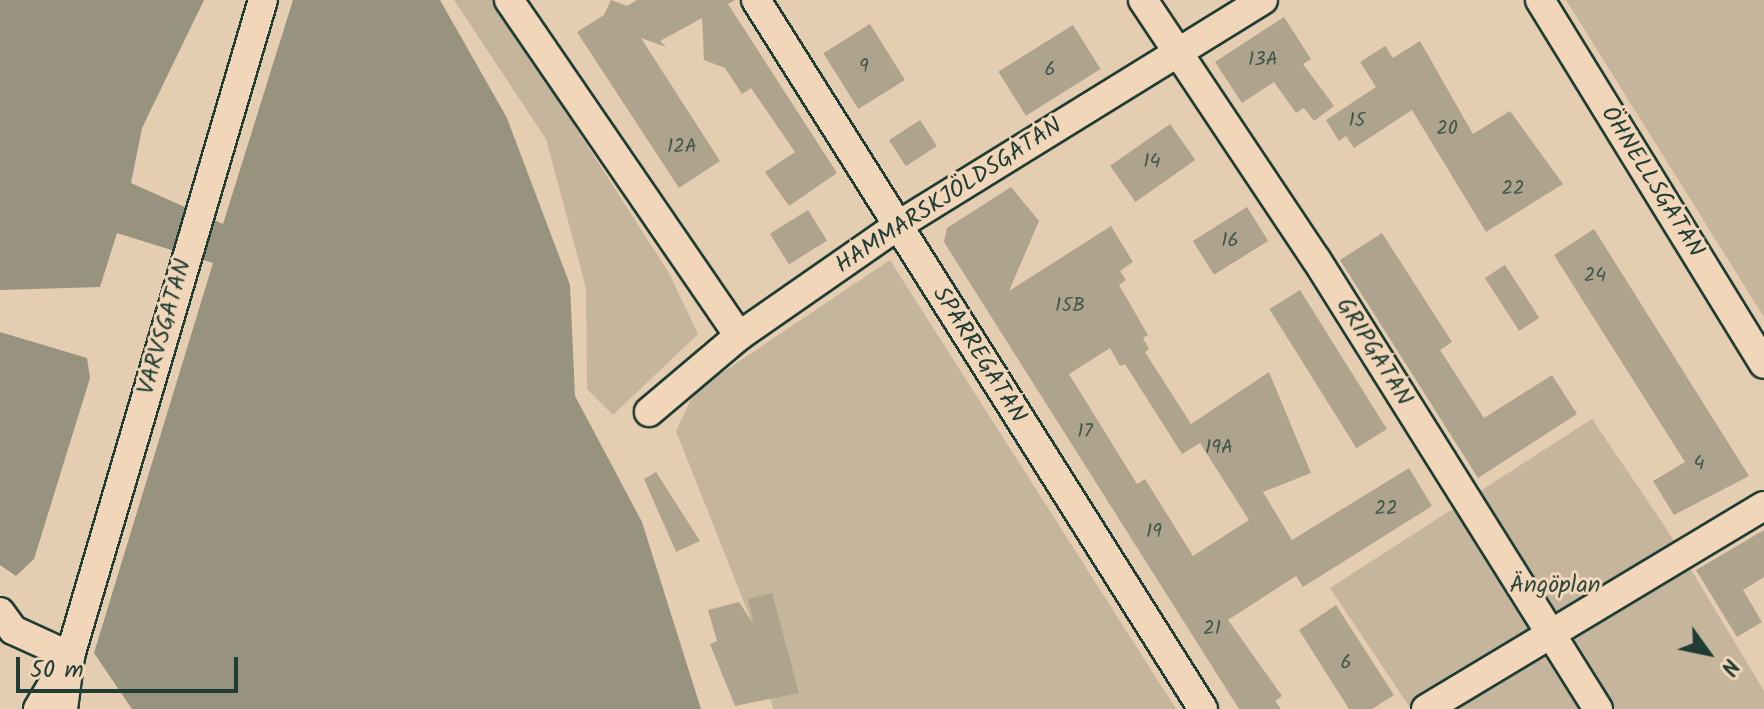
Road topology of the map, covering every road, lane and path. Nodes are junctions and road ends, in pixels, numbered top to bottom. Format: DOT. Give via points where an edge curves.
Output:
graph roads {
  1 [pos="263,0"];
  2 [pos="509,0"];
  3 [pos="756,0"];
  4 [pos="1143,0"];
  5 [pos="1263,0"];
  6 [pos="1540,0"];
  7 [pos="1176,54"];
  8 [pos="897,226"];
  9 [pos="739,336"];
  10 [pos="1764,364"];
  11 [pos="649,412"];
  12 [pos="1764,506"];
  13 [pos="0,612"];
  14 [pos="1552,635"];
  15 [pos="70,656"];
  16 [pos="38,709"];
  17 [pos="63,709"];
  18 [pos="1203,709"];
  19 [pos="1426,709"];
  20 [pos="1598,709"];
  1 -- 15 [label="street, VARVSGATAN"];
  2 -- 9 [label="street"];
  3 -- 8 [label="street, SPARREGATAN"];
  4 -- 7 [label="street, GRIPGATAN"];
  5 -- 7 [label="street, HAMMARSKJÖLDSGATAN"];
  6 -- 10 [label="street, ÖHNELLSGATAN"];
  7 -- 8 [label="street, HAMMARSKJÖLDSGATAN"];
  7 -- 14 [label="street, GRIPGATAN" via="1316,259"];
  8 -- 9 [label="street, HAMMARSKJÖLDSGATAN"];
  8 -- 18 [label="street, SPARREGATAN"];
  9 -- 11 [label="street, HAMMARSKJÖLDSGATAN"];
  12 -- 14 [label="street"];
  13 -- 15 [label="street" via="13,630"];
  14 -- 19 [label="street"];
  14 -- 20 [label="street, GRIPGATAN"];
  15 -- 16 [label="street, VARVSGATAN"];
  15 -- 17 [label="street, VARVSGATAN"];
}
